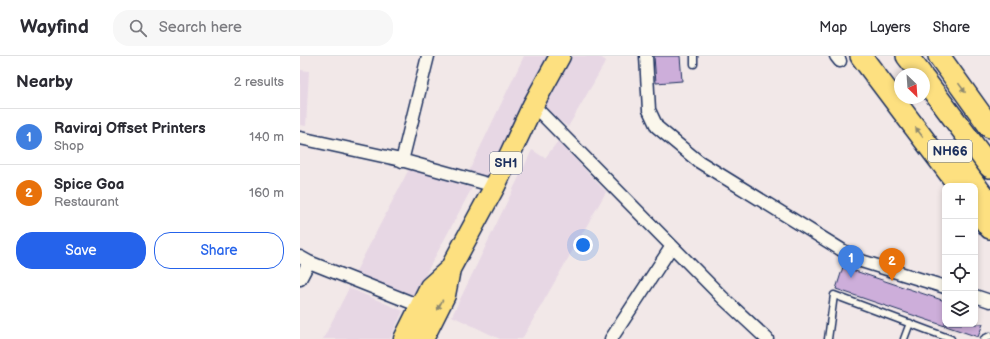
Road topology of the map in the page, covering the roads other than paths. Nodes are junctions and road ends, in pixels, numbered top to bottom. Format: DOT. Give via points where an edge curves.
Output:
graph roads {
  1 [pos="428,56"];
  2 [pos="560,56"];
  3 [pos="646,56"];
  4 [pos="694,56"];
  5 [pos="861,56"];
  6 [pos="880,56"];
  7 [pos="907,56"];
  8 [pos="939,56"];
  9 [pos="694,64"];
  10 [pos="916,68"];
  11 [pos="894,76"];
  12 [pos="930,87"];
  13 [pos="915,104"];
  14 [pos="532,105"];
  15 [pos="990,127"];
  16 [pos="300,138"];
  17 [pos="402,161"];
  18 [pos="990,167"];
  19 [pos="957,183"];
  20 [pos="495,186"];
  21 [pos="990,205"];
  22 [pos="978,212"];
  23 [pos="990,228"];
  24 [pos="672,246"];
  25 [pos="304,259"];
  26 [pos="450,269"];
  27 [pos="300,279"];
  28 [pos="942,286"];
  29 [pos="978,297"];
  30 [pos="990,301"];
  31 [pos="420,306"];
  32 [pos="910,323"];
  33 [pos="990,336"];
  34 [pos="404,339"];
  35 [pos="423,339"];
  36 [pos="611,339"];
  37 [pos="767,339"];
  38 [pos="828,339"];
  39 [pos="904,339"];
  40 [pos="951,339"];
  41 [pos="984,339"];
  1 -- 17 [label="street"];
  2 -- 14 [label="main road, SH1"];
  3 -- 28 [label="street" via="649,110 657,127 698,161 858,260"];
  4 -- 9 [label="lane"];
  19 -- 5 [label="highway, one-way"];
  6 -- 11 [label="highway"];
  7 -- 10 [label="highway"];
  8 -- 15 [label="highway, one-way"];
  12 -- 18 [label="highway, NH66"];
  13 -- 21 [label="highway, NH66"];
  14 -- 20 [label="main road, SH1"];
  14 -- 24 [label="street"];
  16 -- 17 [label="street"];
  17 -- 20 [label="street"];
  20 -- 26 [label="main road, SH1"];
  22 -- 23 [label="highway"];
  24 -- 36 [label="street"];
  24 -- 37 [label="street"];
  25 -- 27 [label="street"];
  25 -- 31 [label="street"];
  26 -- 31 [label="main road, SH1" via="430,288"];
  26 -- 35 [label="main road, SH1, one-way" via="445,295"];
  29 -- 30 [label="street"];
  31 -- 34 [label="main road, SH1"];
  32 -- 38 [label="lane" via="834,295"];
  32 -- 39 [label="lane"];
  32 -- 40 [label="lane"];
  33 -- 41 [label="lane"];
}
